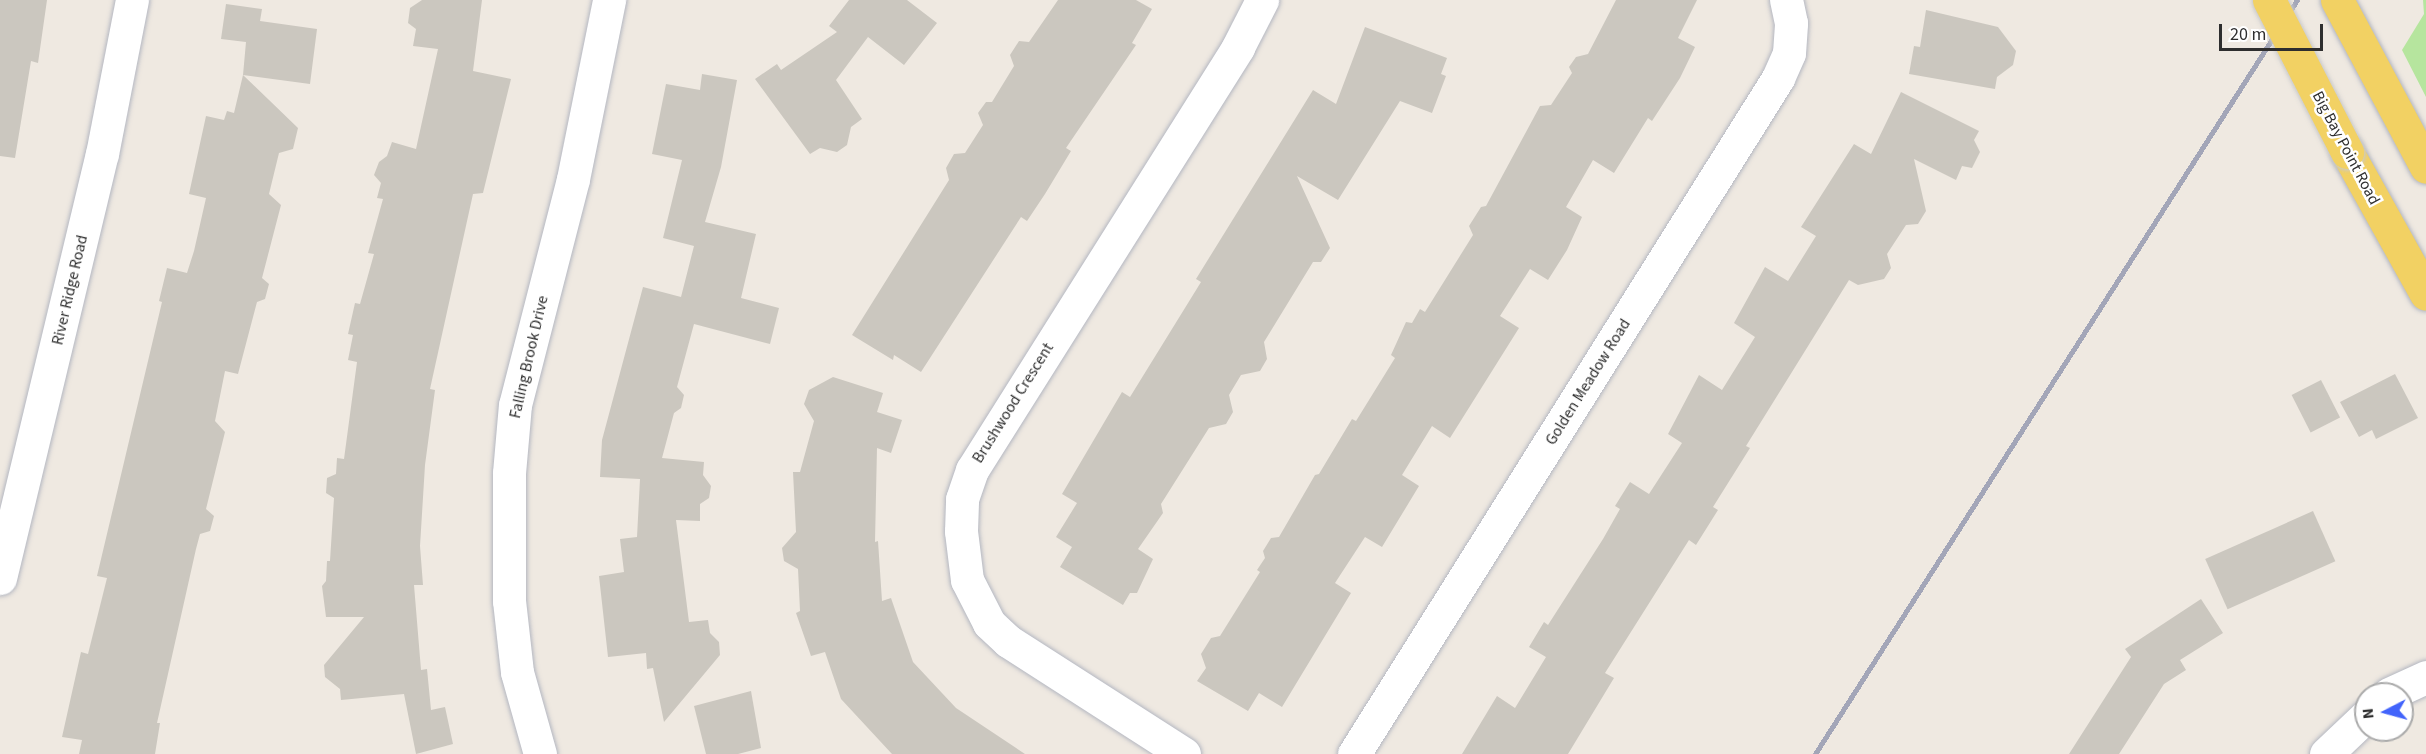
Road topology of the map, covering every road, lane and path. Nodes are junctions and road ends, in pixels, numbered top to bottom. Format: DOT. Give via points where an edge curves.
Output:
graph roads {
  1 [pos="132,0"];
  2 [pos="609,0"];
  3 [pos="1262,0"];
  4 [pos="1785,0"];
  5 [pos="2269,0"];
  6 [pos="2337,0"];
  7 [pos="2426,167"];
  8 [pos="2426,294"];
  9 [pos="0,578"];
  10 [pos="2354,727"];
  11 [pos="540,754"];
  12 [pos="1184,754"];
  13 [pos="1354,754"];
  14 [pos="2326,754"];
  1 -- 9 [label="street, River Ridge Road" via="102,154"];
  2 -- 11 [label="street, Falling Brook Drive" via="573,179 515,405 509,473 509,601 517,672"];
  3 -- 12 [label="street, Brushwood Crescent" via="1238,47 972,470 962,499 967,580 989,623 1008,641"];
  4 -- 13 [label="street, Golden Meadow Road" via="1791,23 1789,53 1778,78"];
  5 -- 8 [label="main road, Big Bay Point Road, bridge"];
  6 -- 7 [label="main road"];
  10 -- 14 [label="street"];
}
